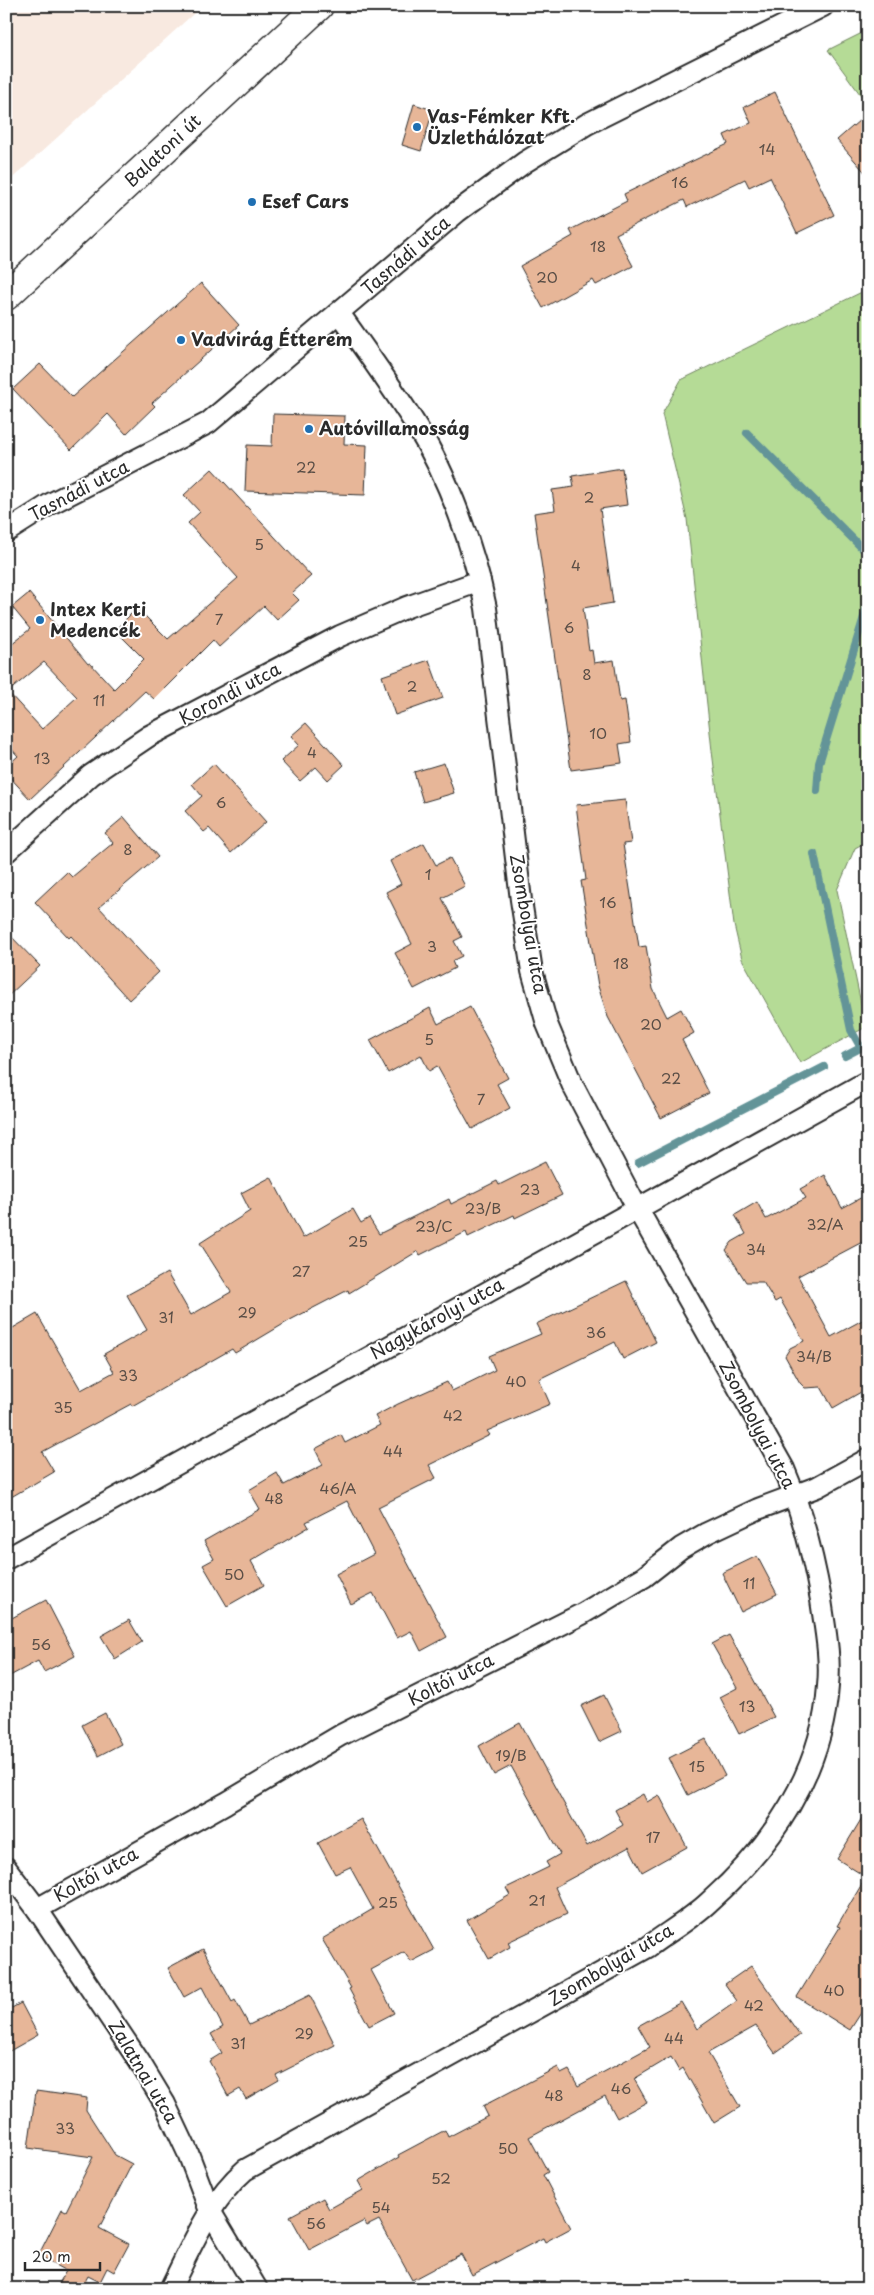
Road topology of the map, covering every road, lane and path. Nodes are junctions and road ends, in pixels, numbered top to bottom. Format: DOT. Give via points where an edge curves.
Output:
graph roads {
  1 [pos="319,6"];
  2 [pos="823,6"];
  3 [pos="6,296"];
  4 [pos="339,313"];
  5 [pos="6,532"];
  6 [pos="480,581"];
  7 [pos="6,852"];
  8 [pos="868,1081"];
  9 [pos="637,1208"];
  10 [pos="868,1459"];
  11 [pos="795,1495"];
  12 [pos="6,1559"];
  13 [pos="6,1868"];
  14 [pos="37,1909"];
  15 [pos="210,2211"];
  16 [pos="170,2289"];
  17 [pos="257,2289"];
  1 -- 3 [label="main road, Balatoni út"];
  2 -- 4 [label="street, Tasnádi utca" via="587,124 525,162 457,212"];
  4 -- 5 [label="street, Tasnádi utca" via="208,423 50,504"];
  4 -- 6 [label="street, Zsombolyai utca" via="418,428 451,496"];
  6 -- 7 [label="street, Korondi utca" via="340,636 149,736 91,775"];
  6 -- 9 [label="street, Zsombolyai utca" via="532,971 547,1024 572,1084"];
  8 -- 9 [label="street, Nagykárolyi utca"];
  9 -- 11 [label="street, Zsombolyai utca" via="784,1469"];
  9 -- 12 [label="street, Nagykárolyi utca"];
  10 -- 11 [label="street, Koltói utca" via="817,1487"];
  11 -- 14 [label="street, Koltói utca" via="707,1533 680,1548 644,1577 582,1614 341,1735"];
  11 -- 15 [label="street, Zsombolyai utca" via="816,1576 827,1638 828,1686 822,1731 808,1774 785,1815 750,1862 708,1903 648,1947 245,2170 227,2185"];
  13 -- 14 [label="street, Zalatnai utca"];
  14 -- 15 [label="street, Zalatnai utca" via="140,2061 165,2104"];
  15 -- 16 [label="street, Zsombolyai utca"];
  15 -- 17 [label="street, Zalatnai utca"];
}
